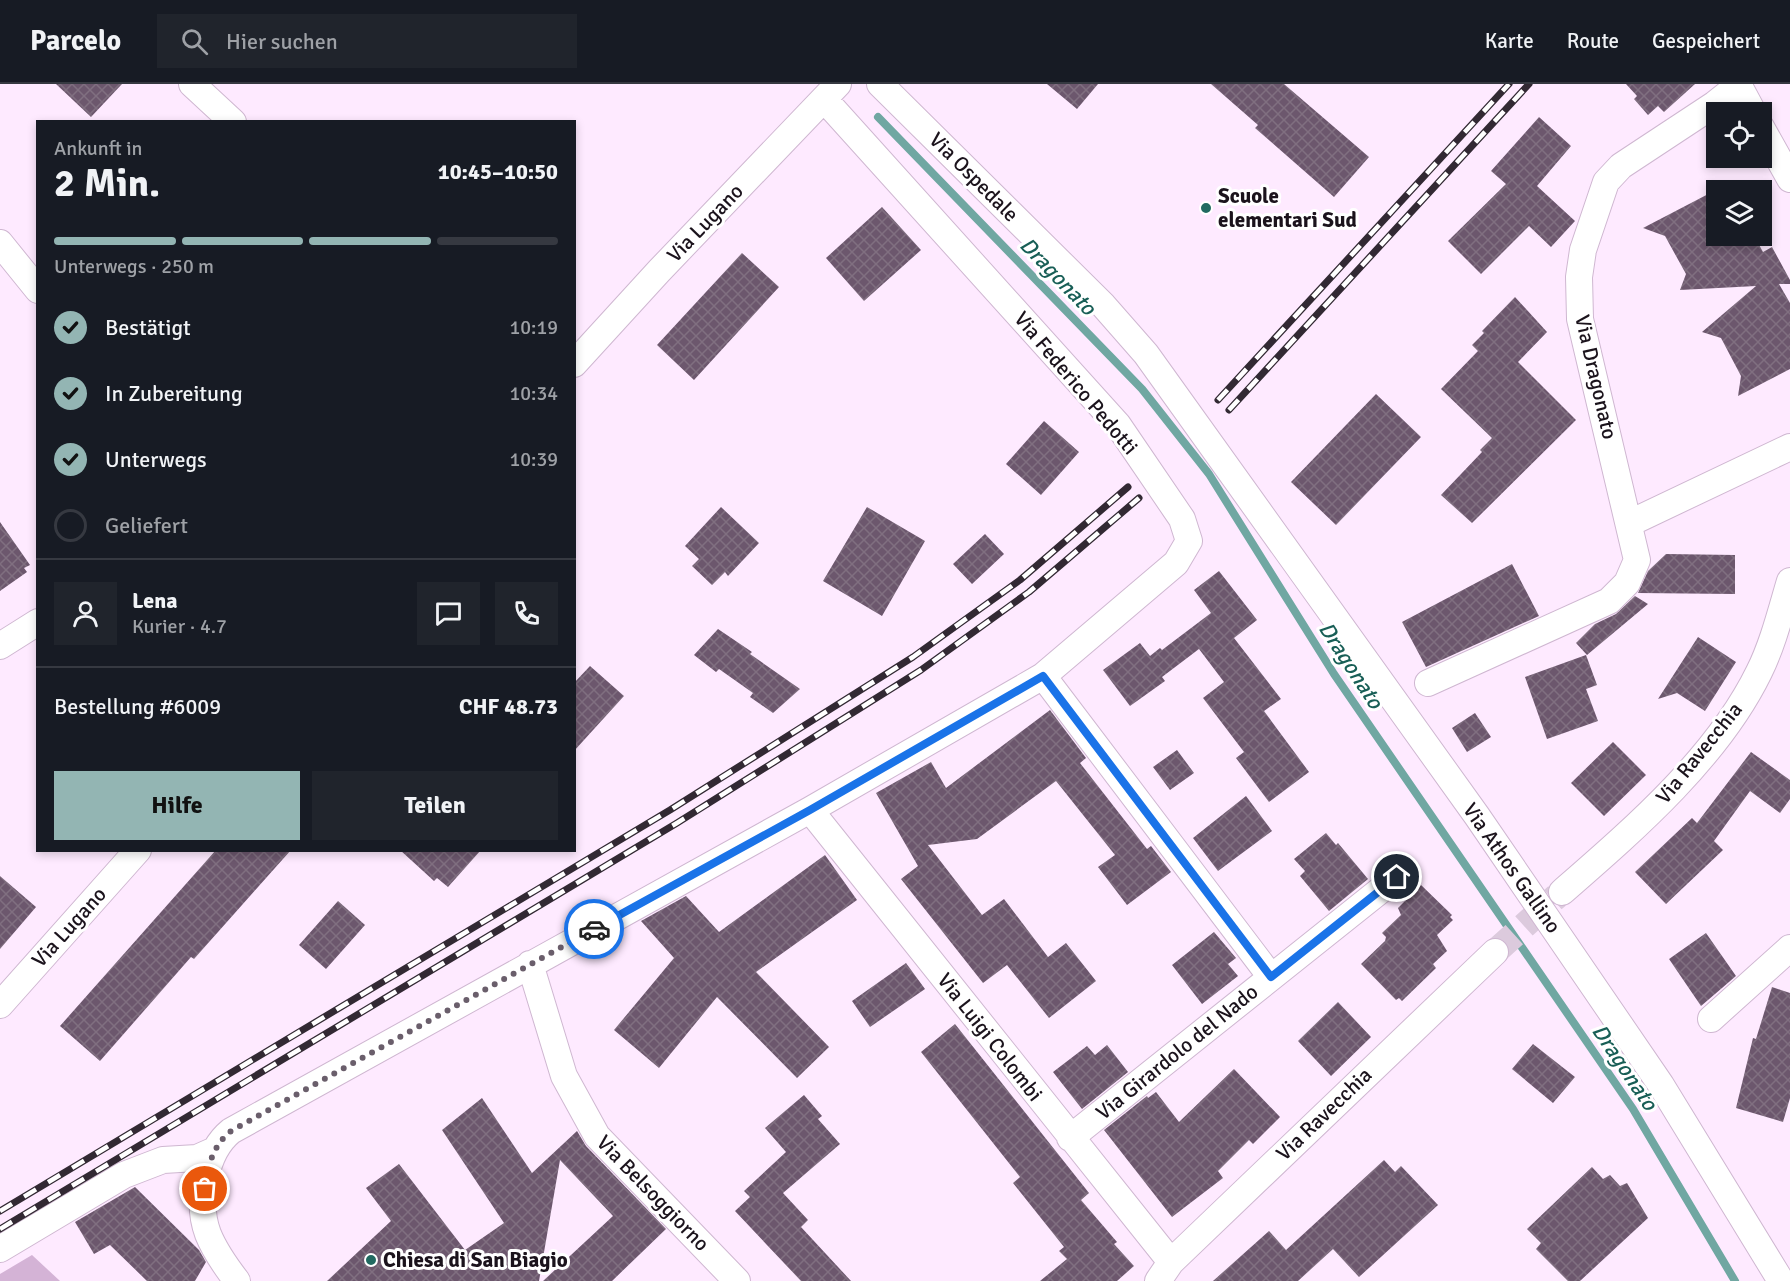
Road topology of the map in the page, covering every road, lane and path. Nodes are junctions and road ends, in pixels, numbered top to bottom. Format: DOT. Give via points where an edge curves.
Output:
graph roads {
  1 [pos="192,84"];
  2 [pos="880,84"];
  3 [pos="1738,84"];
  4 [pos="831,91"];
  5 [pos="1748,102"];
  6 [pos="231,120"];
  7 [pos="1772,147"];
  8 [pos="1790,179"];
  9 [pos="0,243"];
  10 [pos="36,288"];
  11 [pos="576,362"];
  12 [pos="1790,447"];
  13 [pos="1226,466"];
  14 [pos="1630,523"];
  15 [pos="1790,581"];
  16 [pos="36,623"];
  17 [pos="0,646"];
  18 [pos="1043,676"];
  19 [pos="1428,683"];
  20 [pos="810,810"];
  21 [pos="136,852"];
  22 [pos="1397,877"];
  23 [pos="1562,892"];
  24 [pos="1790,948"];
  25 [pos="1495,952"];
  26 [pos="531,964"];
  27 [pos="1271,977"];
  28 [pos="0,1005"];
  29 [pos="1711,1019"];
  30 [pos="1070,1138"];
  31 [pos="215,1150"];
  32 [pos="0,1250"];
  33 [pos="1165,1272"];
  34 [pos="237,1281"];
  35 [pos="737,1281"];
  36 [pos="1781,1281"];
  1 -- 6 [label="street"];
  2 -- 13 [label="street, Via Ospedale" via="1103,305 1146,354"];
  3 -- 5 [label="street"];
  3 -- 14 [label="street, Via Dragonato" via="1715,104 1621,166 1606,182 1583,250 1580,319"];
  4 -- 11 [label="street, Via Lugano"];
  4 -- 18 [label="street, Via Federico Pedotti" via="1118,425 1182,519 1189,541 1176,563"];
  7 -- 8 [label="street"];
  9 -- 10 [label="street"];
  12 -- 14 [label="street"];
  13 -- 36 [label="street, Via Athos Gallino" via="1477,816 1661,1085"];
  14 -- 19 [label="street, Via Dragonato" via="1637,560 1627,583 1609,601"];
  15 -- 23 [label="street, Via Ravecchia" via="1759,671 1736,711 1641,824"];
  16 -- 17 [label="street"];
  18 -- 20 [label="street, Via Federico Pedotti"];
  18 -- 27 [label="street"];
  20 -- 26 [label="street, Via Federico Pedotti"];
  20 -- 30 [label="street, Via Luigi Colombi"];
  21 -- 28 [label="street, Via Lugano"];
  22 -- 27 [label="street, Via Girardolo del Nado"];
  24 -- 29 [label="street"];
  25 -- 33 [label="street, Via Ravecchia"];
  26 -- 31 [label="street, Via Federico Pedotti" via="231,1131"];
  26 -- 35 [label="street, Via Belsoggiorno" via="564,1076 597,1136"];
  27 -- 30 [label="street, Via Girardolo del Nado"];
  30 -- 33 [label="street, Via Luigi Colombi"];
  31 -- 32 [label="street, Via Federico Pedotti" via="197,1158 163,1160 124,1175"];
  31 -- 34 [label="street, Via Federico Pedotti" via="203,1203 208,1233"];
}
